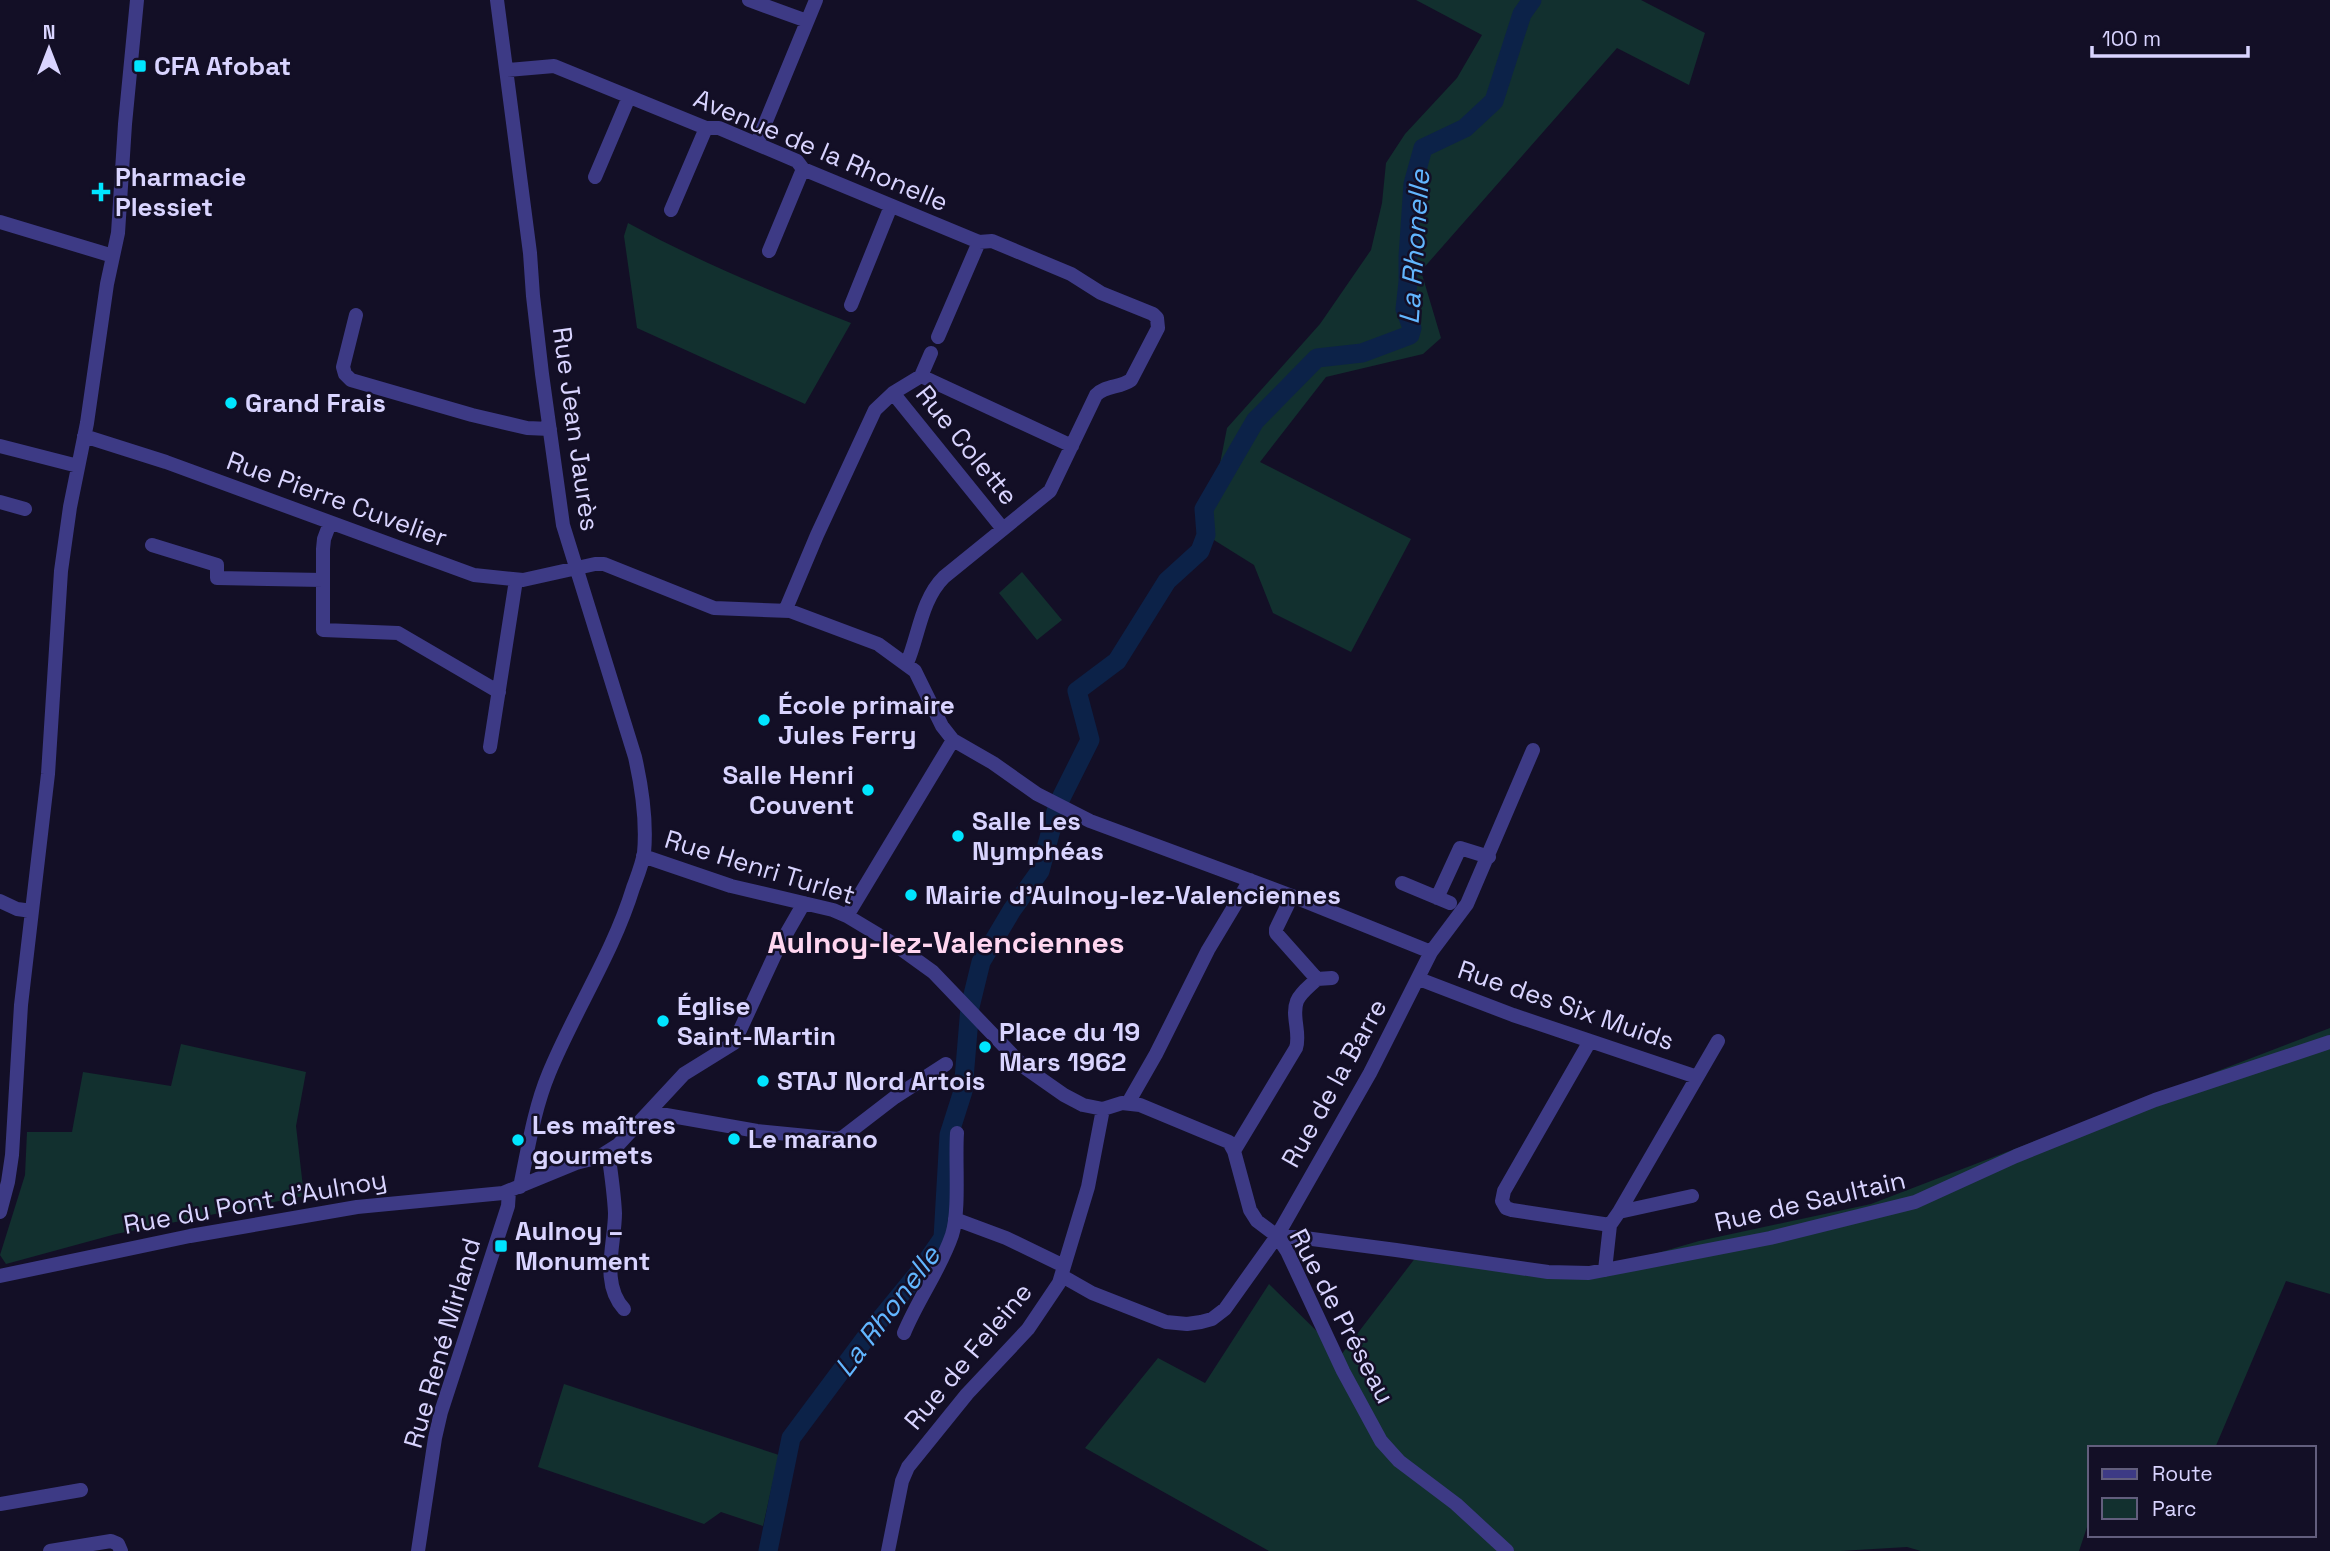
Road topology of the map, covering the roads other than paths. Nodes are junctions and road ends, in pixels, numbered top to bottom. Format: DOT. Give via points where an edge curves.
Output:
graph roads {
  1 [pos="137,0"];
  2 [pos="498,0"];
  3 [pos="749,0"];
  4 [pos="816,0"];
  5 [pos="807,21"];
  6 [pos="507,70"];
  7 [pos="629,97"];
  8 [pos="706,128"];
  9 [pos="757,143"];
  10 [pos="803,169"];
  11 [pos="595,177"];
  12 [pos="891,206"];
  13 [pos="671,210"];
  14 [pos="0,222"];
  15 [pos="979,242"];
  16 [pos="769,251"];
  17 [pos="113,256"];
  18 [pos="851,305"];
  19 [pos="356,315"];
  20 [pos="938,337"];
  21 [pos="931,353"];
  22 [pos="921,376"];
  23 [pos="893,393"];
  24 [pos="550,429"];
  25 [pos="84,436"];
  26 [pos="0,446"];
  27 [pos="1072,446"];
  28 [pos="78,466"];
  29 [pos="0,502"];
  30 [pos="25,509"];
  31 [pos="330,523"];
  32 [pos="1003,529"];
  33 [pos="152,545"];
  34 [pos="576,568"];
  35 [pos="323,580"];
  36 [pos="516,580"];
  37 [pos="785,611"];
  38 [pos="907,663"];
  39 [pos="499,692"];
  40 [pos="953,740"];
  41 [pos="490,747"];
  42 [pos="1533,750"];
  43 [pos="643,856"];
  44 [pos="1489,857"];
  45 [pos="1250,880"];
  46 [pos="1402,883"];
  47 [pos="1292,896"];
  48 [pos="0,901"];
  49 [pos="804,903"];
  50 [pos="32,911"];
  51 [pos="847,916"];
  52 [pos="1431,952"];
  53 [pos="1332,978"];
  54 [pos="1317,979"];
  55 [pos="1419,979"];
  56 [pos="1590,1041"];
  57 [pos="1717,1041"];
  58 [pos="2330,1042"];
  59 [pos="946,1064"];
  60 [pos="1697,1077"];
  61 [pos="1128,1103"];
  62 [pos="1103,1109"];
  63 [pos="649,1112"];
  64 [pos="957,1133"];
  65 [pos="1234,1151"];
  66 [pos="608,1152"];
  67 [pos="514,1189"];
  68 [pos="1692,1196"];
  69 [pos="0,1212"];
  70 [pos="1619,1212"];
  71 [pos="955,1219"];
  72 [pos="1610,1225"];
  73 [pos="1277,1236"];
  74 [pos="1605,1270"];
  75 [pos="1063,1271"];
  76 [pos="0,1276"];
  77 [pos="624,1309"];
  78 [pos="904,1333"];
  79 [pos="81,1490"];
  80 [pos="0,1504"];
  81 [pos="50,1551"];
  82 [pos="121,1551"];
  83 [pos="418,1551"];
  84 [pos="888,1551"];
  85 [pos="1507,1551"];
  1 -- 17 [label="street" via="121,213"];
  2 -- 6 [label="street, Rue Jean Jaurès"];
  3 -- 5 [label="street"];
  4 -- 5 [label="street"];
  5 -- 9 [label="street"];
  6 -- 7 [label="street, Avenue de la Rhonelle" via="554,66"];
  6 -- 24 [label="street, Rue Jean Jaurès"];
  7 -- 8 [label="street, Avenue de la Rhonelle"];
  7 -- 11 [label="street"];
  8 -- 9 [label="street, Avenue de la Rhonelle" via="719,128"];
  8 -- 13 [label="street"];
  9 -- 10 [label="street, Avenue de la Rhonelle" via="797,160"];
  10 -- 12 [label="street, Avenue de la Rhonelle"];
  10 -- 16 [label="street"];
  12 -- 15 [label="street, Avenue de la Rhonelle"];
  12 -- 18 [label="street"];
  14 -- 17 [label="street"];
  15 -- 20 [label="street"];
  15 -- 27 [label="street, Avenue de la Rhonelle" via="992,241 1037,259 1157,318 1158,328 1131,380 1096,396"];
  17 -- 25 [label="street"];
  19 -- 24 [label="street" via="343,367 351,380 472,415"];
  21 -- 22 [label="street"];
  22 -- 23 [label="street"];
  22 -- 27 [label="street"];
  23 -- 32 [label="street, Rue Colette"];
  23 -- 37 [label="street" via="873,414"];
  24 -- 34 [label="street, Rue Jean Jaurès" via="563,525"];
  25 -- 28 [label="street"];
  25 -- 31 [label="street, Rue Pierre Cuvelier"];
  26 -- 28 [label="street"];
  27 -- 32 [label="street" via="1050,491"];
  28 -- 50 [label="street" via="61,571 48,774"];
  29 -- 30 [label="street"];
  31 -- 35 [label="street" via="324,539"];
  31 -- 36 [label="street, Rue Pierre Cuvelier" via="465,573"];
  32 -- 38 [label="street" via="936,586"];
  33 -- 35 [label="street" via="217,565 217,578"];
  34 -- 36 [label="street, Rue Pierre Cuvelier"];
  34 -- 37 [label="street, Rue Pierre Cuvelier" via="604,564 719,609"];
  34 -- 43 [label="street, Rue Jean Jaurès" via="637,766 643,801"];
  35 -- 39 [label="street" via="323,630 398,633"];
  36 -- 39 [label="street"];
  37 -- 38 [label="street, Rue Pierre Cuvelier" via="878,644"];
  38 -- 40 [label="street"];
  39 -- 41 [label="street"];
  40 -- 45 [label="street" via="1030,789 1097,824"];
  40 -- 51 [label="street"];
  42 -- 44 [label="street, Rue de la Barre"];
  43 -- 49 [label="street, Rue Henri Turlet" via="731,886"];
  43 -- 67 [label="street, Rue René Mirland" via="626,910 548,1076"];
  44 -- 46 [label="street" via="1460,848 1444,901"];
  44 -- 52 [label="street, Rue de la Barre" via="1464,910"];
  45 -- 47 [label="street"];
  45 -- 61 [label="street"];
  47 -- 52 [label="street"];
  47 -- 54 [label="street" via="1276,933"];
  48 -- 50 [label="street"];
  49 -- 51 [label="street, Rue Henri Turlet"];
  49 -- 63 [label="street" via="734,1043 684,1074"];
  50 -- 69 [label="street" via="12,1155"];
  51 -- 62 [label="street, Rue Henri Turlet" via="933,972 1038,1078 1077,1102"];
  52 -- 55 [label="street, Rue de la Barre"];
  53 -- 54 [label="street"];
  54 -- 65 [label="street" via="1300,996 1295,1009 1296,1048"];
  55 -- 56 [label="street, Rue des Six Muids"];
  55 -- 73 [label="street, Rue de la Barre"];
  56 -- 60 [label="street, Rue des Six Muids"];
  56 -- 72 [label="street" via="1504,1191 1503,1205"];
  57 -- 60 [label="street"];
  58 -- 74 [label="street, Rue de Saultain" via="2155,1100 1915,1202 1770,1238"];
  59 -- 63 [label="street" via="841,1138 764,1132"];
  60 -- 70 [label="street"];
  61 -- 62 [label="street"];
  61 -- 65 [label="street" via="1226,1140"];
  62 -- 75 [label="street, Rue de Feleine" via="1088,1187"];
  63 -- 66 [label="street"];
  64 -- 71 [label="street"];
  65 -- 73 [label="street, Rue de Préseau" via="1250,1210"];
  66 -- 67 [label="street, Rue du Pont d'Aulnoy"];
  66 -- 77 [label="street" via="615,1212 610,1276"];
  67 -- 76 [label="street, Rue du Pont d'Aulnoy" via="357,1207"];
  67 -- 83 [label="street, Rue René Mirland" via="441,1412"];
  68 -- 70 [label="street"];
  70 -- 72 [label="street"];
  71 -- 75 [label="street, Rue de la Barre" via="1006,1238"];
  71 -- 78 [label="street" via="938,1267"];
  72 -- 74 [label="street"];
  73 -- 74 [label="street, Rue de Saultain" via="1548,1272"];
  73 -- 75 [label="street, Rue de la Barre" via="1226,1309 1201,1322 1166,1322 1092,1293"];
  73 -- 85 [label="street, Rue de Préseau" via="1381,1441"];
  75 -- 84 [label="street, Rue de Feleine" via="1028,1329 908,1467"];
  79 -- 80 [label="street"];
  81 -- 82 [label="street" via="111,1541"];
}
